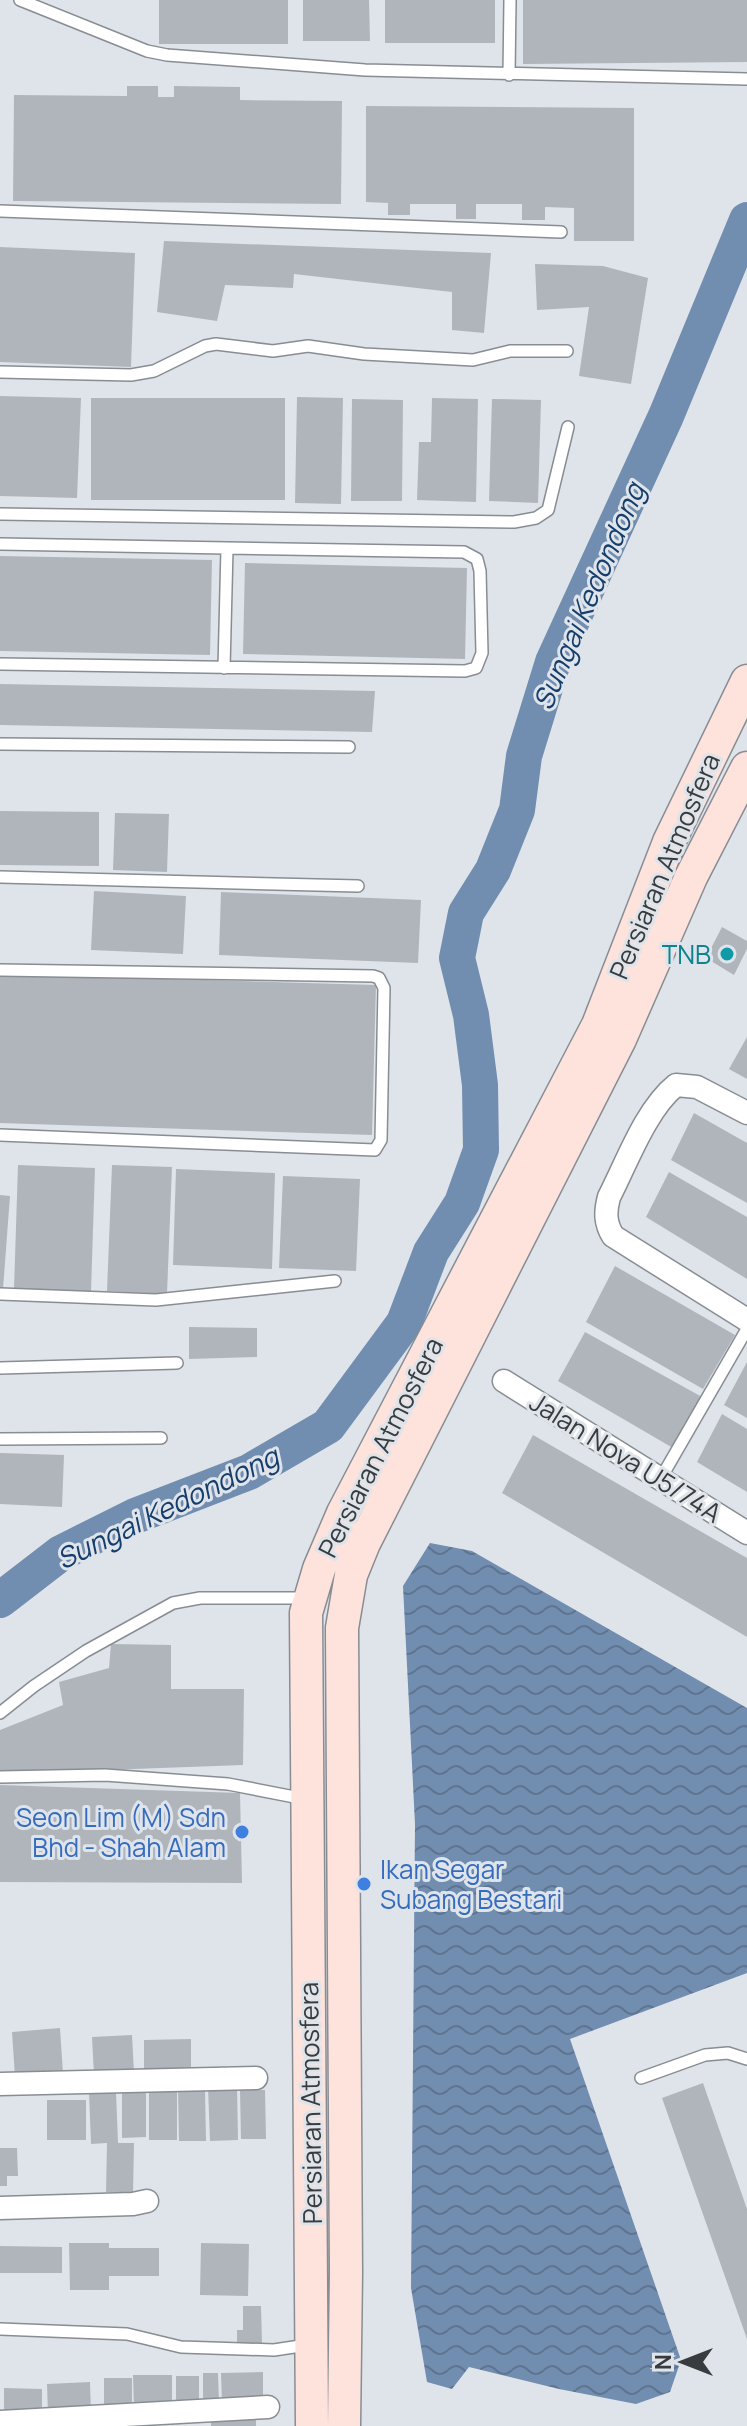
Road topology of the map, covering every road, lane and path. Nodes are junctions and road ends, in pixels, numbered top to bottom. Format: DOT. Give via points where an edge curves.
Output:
graph roads {
  1 [pos="20,0"];
  2 [pos="510,0"];
  3 [pos="509,75"];
  4 [pos="747,79"];
  5 [pos="0,211"];
  6 [pos="561,232"];
  7 [pos="567,351"];
  8 [pos="0,372"];
  9 [pos="568,427"];
  10 [pos="0,514"];
  11 [pos="0,544"];
  12 [pos="227,549"];
  13 [pos="0,664"];
  14 [pos="224,668"];
  15 [pos="747,681"];
  16 [pos="0,744"];
  17 [pos="349,747"];
  18 [pos="747,768"];
  19 [pos="0,877"];
  20 [pos="358,886"];
  21 [pos="0,970"];
  22 [pos="747,1113"];
  23 [pos="0,1135"];
  24 [pos="335,1281"];
  25 [pos="0,1294"];
  26 [pos="747,1320"];
  27 [pos="747,1329"];
  28 [pos="177,1363"];
  29 [pos="0,1368"];
  30 [pos="504,1381"];
  31 [pos="161,1438"];
  32 [pos="0,1439"];
  33 [pos="661,1478"];
  34 [pos="747,1533"];
  35 [pos="311,1598"];
  36 [pos="0,1713"];
  37 [pos="0,1777"];
  38 [pos="306,1799"];
  39 [pos="747,2059"];
  40 [pos="256,2078"];
  41 [pos="641,2078"];
  42 [pos="0,2084"];
  43 [pos="147,2201"];
  44 [pos="0,2208"];
  45 [pos="0,2329"];
  46 [pos="312,2345"];
  47 [pos="268,2407"];
  48 [pos="0,2422"];
  49 [pos="312,2426"];
  50 [pos="344,2426"];
  1 -- 3 [label="lane" via="167,55"];
  2 -- 3 [label="lane"];
  3 -- 4 [label="lane"];
  5 -- 6 [label="lane"];
  7 -- 8 [label="lane" via="510,351 473,360 216,344 154,371 131,375"];
  9 -- 10 [label="lane" via="548,510 514,522"];
  11 -- 12 [label="lane"];
  12 -- 14 [label="lane"];
  12 -- 14 [label="lane" via="470,554 480,571 482,653 476,668 465,671"];
  13 -- 14 [label="lane"];
  15 -- 35 [label="street, Persiaran Atmosfera" via="669,842 598,1025 343,1513"];
  16 -- 17 [label="lane"];
  18 -- 50 [label="street, Persiaran Atmosfera" via="696,866 620,1039 351,1575 342,1628"];
  19 -- 20 [label="lane"];
  21 -- 23 [label="lane" via="373,976 384,988 381,1140 375,1150"];
  22 -- 26 [label="street" via="697,1087 676,1085 653,1111 609,1197 606,1219 613,1236"];
  24 -- 25 [label="lane" via="156,1300"];
  27 -- 33 [label="lane"];
  28 -- 29 [label="lane"];
  30 -- 33 [label="street, Jalan Nova U5/74A"];
  31 -- 32 [label="lane"];
  33 -- 34 [label="street, Jalan Nova U5/74A"];
  35 -- 36 [label="lane" via="200,1598 173,1603 86,1651"];
  35 -- 38 [label="street, Persiaran Atmosfera" via="306,1613"];
  37 -- 38 [label="lane" via="105,1775 212,1783"];
  38 -- 46 [label="street, Persiaran Atmosfera"];
  39 -- 41 [label="lane" via="728,2053 705,2055"];
  40 -- 42 [label="street"];
  43 -- 44 [label="street"];
  45 -- 46 [label="lane" via="127,2334 181,2347 274,2350"];
  46 -- 49 [label="street, Persiaran Atmosfera"];
  47 -- 48 [label="street"];
}
